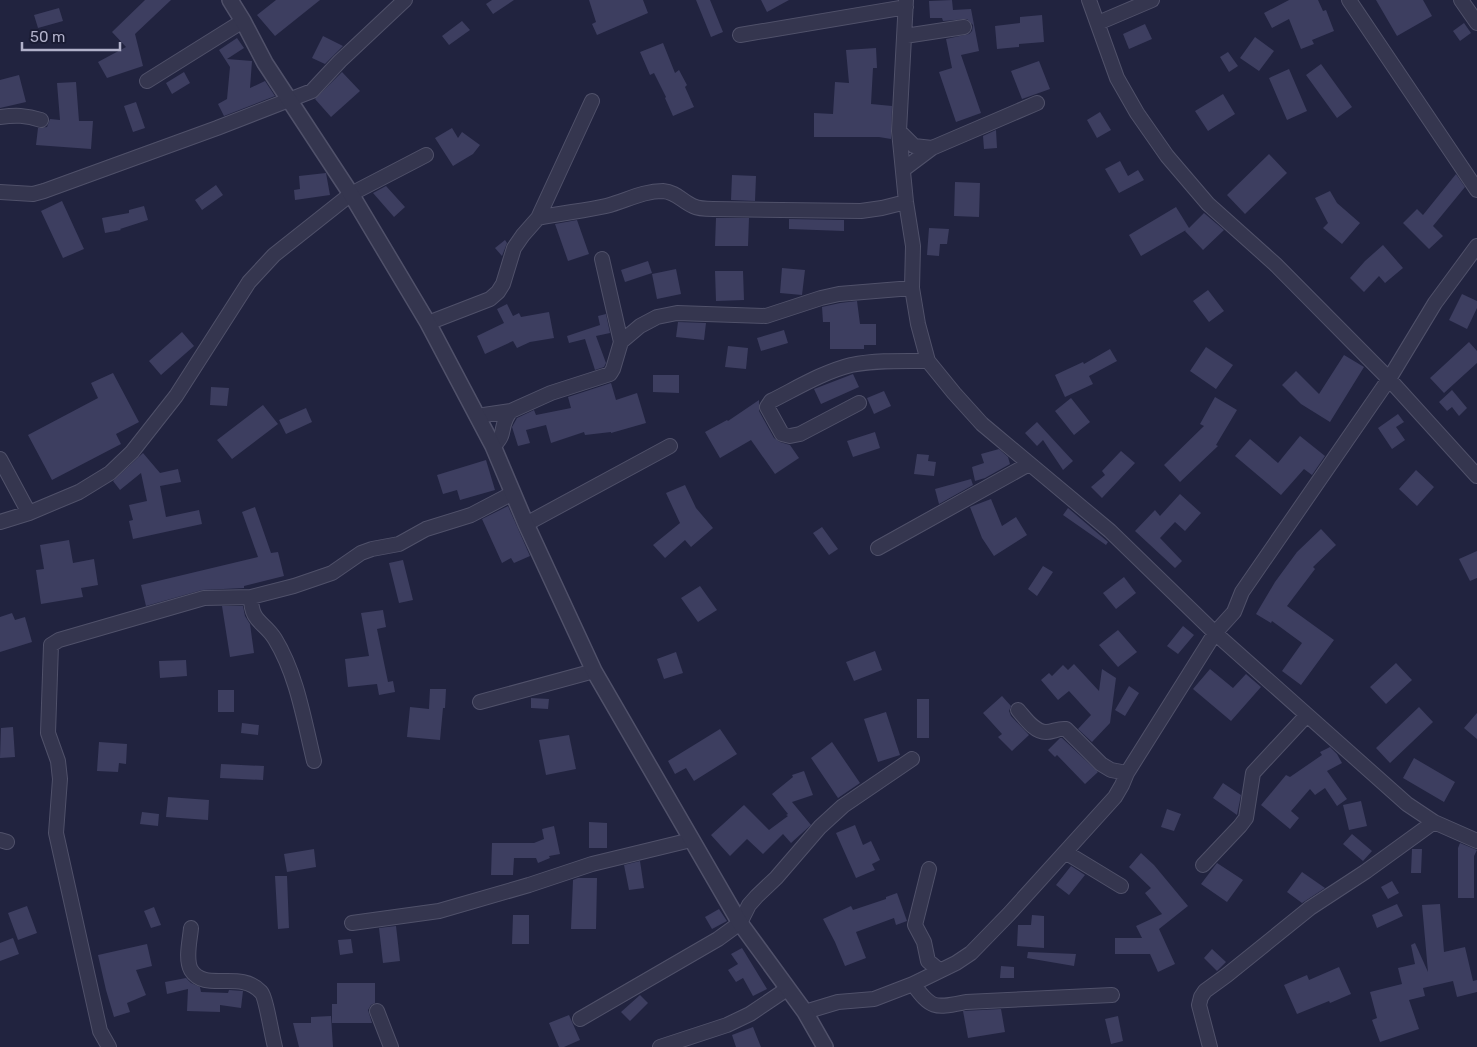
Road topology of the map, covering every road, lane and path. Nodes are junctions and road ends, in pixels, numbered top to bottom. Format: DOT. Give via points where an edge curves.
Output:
graph roads {
  1 [pos="230,0"];
  2 [pos="405,0"];
  3 [pos="1089,0"];
  4 [pos="1152,0"];
  5 [pos="1350,0"];
  6 [pos="1461,0"];
  7 [pos="906,3"];
  8 [pos="243,21"];
  9 [pos="1098,23"];
  10 [pos="1477,23"];
  11 [pos="964,27"];
  12 [pos="740,35"];
  13 [pos="905,36"];
  14 [pos="147,81"];
  15 [pos="288,100"];
  16 [pos="592,101"];
  17 [pos="1037,103"];
  18 [pos="0,117"];
  19 [pos="41,120"];
  20 [pos="899,131"];
  21 [pos="932,148"];
  22 [pos="426,155"];
  23 [pos="904,169"];
  24 [pos="1477,190"];
  25 [pos="0,192"];
  26 [pos="351,194"];
  27 [pos="906,202"];
  28 [pos="538,218"];
  29 [pos="1477,246"];
  30 [pos="602,259"];
  31 [pos="912,288"];
  32 [pos="428,323"];
  33 [pos="621,342"];
  34 [pos="928,360"];
  35 [pos="1389,379"];
  36 [pos="859,403"];
  37 [pos="511,411"];
  38 [pos="477,416"];
  39 [pos="493,446"];
  40 [pos="670,446"];
  41 [pos="0,459"];
  42 [pos="1030,464"];
  43 [pos="1477,476"];
  44 [pos="513,493"];
  45 [pos="29,513"];
  46 [pos="0,522"];
  47 [pos="526,524"];
  48 [pos="878,548"];
  49 [pos="251,597"];
  50 [pos="1215,633"];
  51 [pos="594,671"];
  52 [pos="480,702"];
  53 [pos="1018,710"];
  54 [pos="1307,715"];
  55 [pos="912,759"];
  56 [pos="314,761"];
  57 [pos="1127,773"];
  58 [pos="1434,822"];
  59 [pos="691,840"];
  60 [pos="1477,841"];
  61 [pos="1065,852"];
  62 [pos="1203,865"];
  63 [pos="929,869"];
  64 [pos="1121,886"];
  65 [pos="352,923"];
  66 [pos="740,923"];
  67 [pos="191,928"];
  68 [pos="939,970"];
  69 [pos="913,984"];
  70 [pos="787,989"];
  71 [pos="1112,995"];
  72 [pos="377,1011"];
  73 [pos="805,1012"];
  74 [pos="580,1019"];
  75 [pos="109,1047"];
  76 [pos="275,1047"];
  77 [pos="390,1047"];
  78 [pos="660,1047"];
  79 [pos="825,1047"];
  80 [pos="1210,1047"];
  1 -- 8 [label="street"];
  2 -- 15 [label="street" via="312,91"];
  3 -- 9 [label="street"];
  4 -- 9 [label="street"];
  5 -- 24 [label="street"];
  6 -- 10 [label="street"];
  7 -- 12 [label="street"];
  7 -- 13 [label="street"];
  8 -- 14 [label="street"];
  8 -- 15 [label="street"];
  9 -- 35 [label="street" via="1116,78 1167,156 1208,204 1275,264"];
  11 -- 13 [label="street"];
  13 -- 20 [label="street"];
  15 -- 25 [label="street" via="44,191 33,194"];
  15 -- 26 [label="street"];
  16 -- 28 [label="street"];
  17 -- 21 [label="street"];
  18 -- 19 [label="street" via="28,115"];
  20 -- 21 [label="street" via="914,146"];
  20 -- 23 [label="street"];
  21 -- 23 [label="street"];
  22 -- 26 [label="street"];
  23 -- 27 [label="street"];
  26 -- 32 [label="street"];
  26 -- 45 [label="street" via="274,255 249,282 176,396 132,452 110,473 79,492"];
  27 -- 28 [label="street" via="860,210 712,209 692,206 676,194 665,191"];
  27 -- 31 [label="street" via="913,246"];
  28 -- 32 [label="street" via="514,248 498,292 490,299"];
  29 -- 35 [label="street" via="1435,303"];
  30 -- 33 [label="street"];
  31 -- 33 [label="street" via="839,294 766,316 677,313 657,317"];
  31 -- 34 [label="street"];
  32 -- 38 [label="street"];
  33 -- 37 [label="street" via="610,374"];
  34 -- 36 [label="street" via="881,361 825,373 771,401 767,408 782,434 790,436 800,434"];
  34 -- 42 [label="street" via="982,424"];
  35 -- 43 [label="street"];
  35 -- 50 [label="street" via="1242,592 1234,612"];
  37 -- 38 [label="street"];
  37 -- 39 [label="street" via="504,419 500,441"];
  38 -- 39 [label="street"];
  39 -- 44 [label="street"];
  40 -- 47 [label="street"];
  41 -- 45 [label="street"];
  42 -- 48 [label="street"];
  42 -- 50 [label="street" via="1110,531"];
  44 -- 47 [label="street"];
  44 -- 49 [label="street" via="471,514 426,529 400,544 361,553 332,573"];
  45 -- 46 [label="street"];
  47 -- 51 [label="street"];
  49 -- 56 [label="street" via="255,616 274,638 287,663"];
  49 -- 75 [label="street" via="204,598 51,645 48,732 58,760 60,779 56,833 100,1031"];
  50 -- 54 [label="street"];
  50 -- 57 [label="street"];
  51 -- 52 [label="street"];
  51 -- 59 [label="street"];
  53 -- 57 [label="street" via="1042,732 1066,729 1101,764"];
  54 -- 58 [label="street" via="1406,804"];
  54 -- 62 [label="street" via="1253,773 1246,818"];
  55 -- 66 [label="street" via="843,806 820,827 757,896"];
  57 -- 61 [label="street" via="1115,797"];
  58 -- 60 [label="street"];
  58 -- 80 [label="street" via="1310,908 1205,991 1199,1006"];
  59 -- 65 [label="street" via="592,864 439,911"];
  59 -- 66 [label="street"];
  61 -- 64 [label="street"];
  61 -- 68 [label="street" via="971,953"];
  63 -- 68 [label="street" via="915,926 924,942 928,961"];
  66 -- 70 [label="street"];
  66 -- 74 [label="street"];
  67 -- 76 [label="street" via="191,969 200,979 249,982 262,993"];
  68 -- 69 [label="street"];
  69 -- 71 [label="street" via="925,1000 942,1006"];
  69 -- 73 [label="street" via="874,998 838,1002"];
  70 -- 73 [label="street"];
  70 -- 78 [label="street" via="727,1025"];
  72 -- 77 [label="street"];
  73 -- 79 [label="street"];
}
